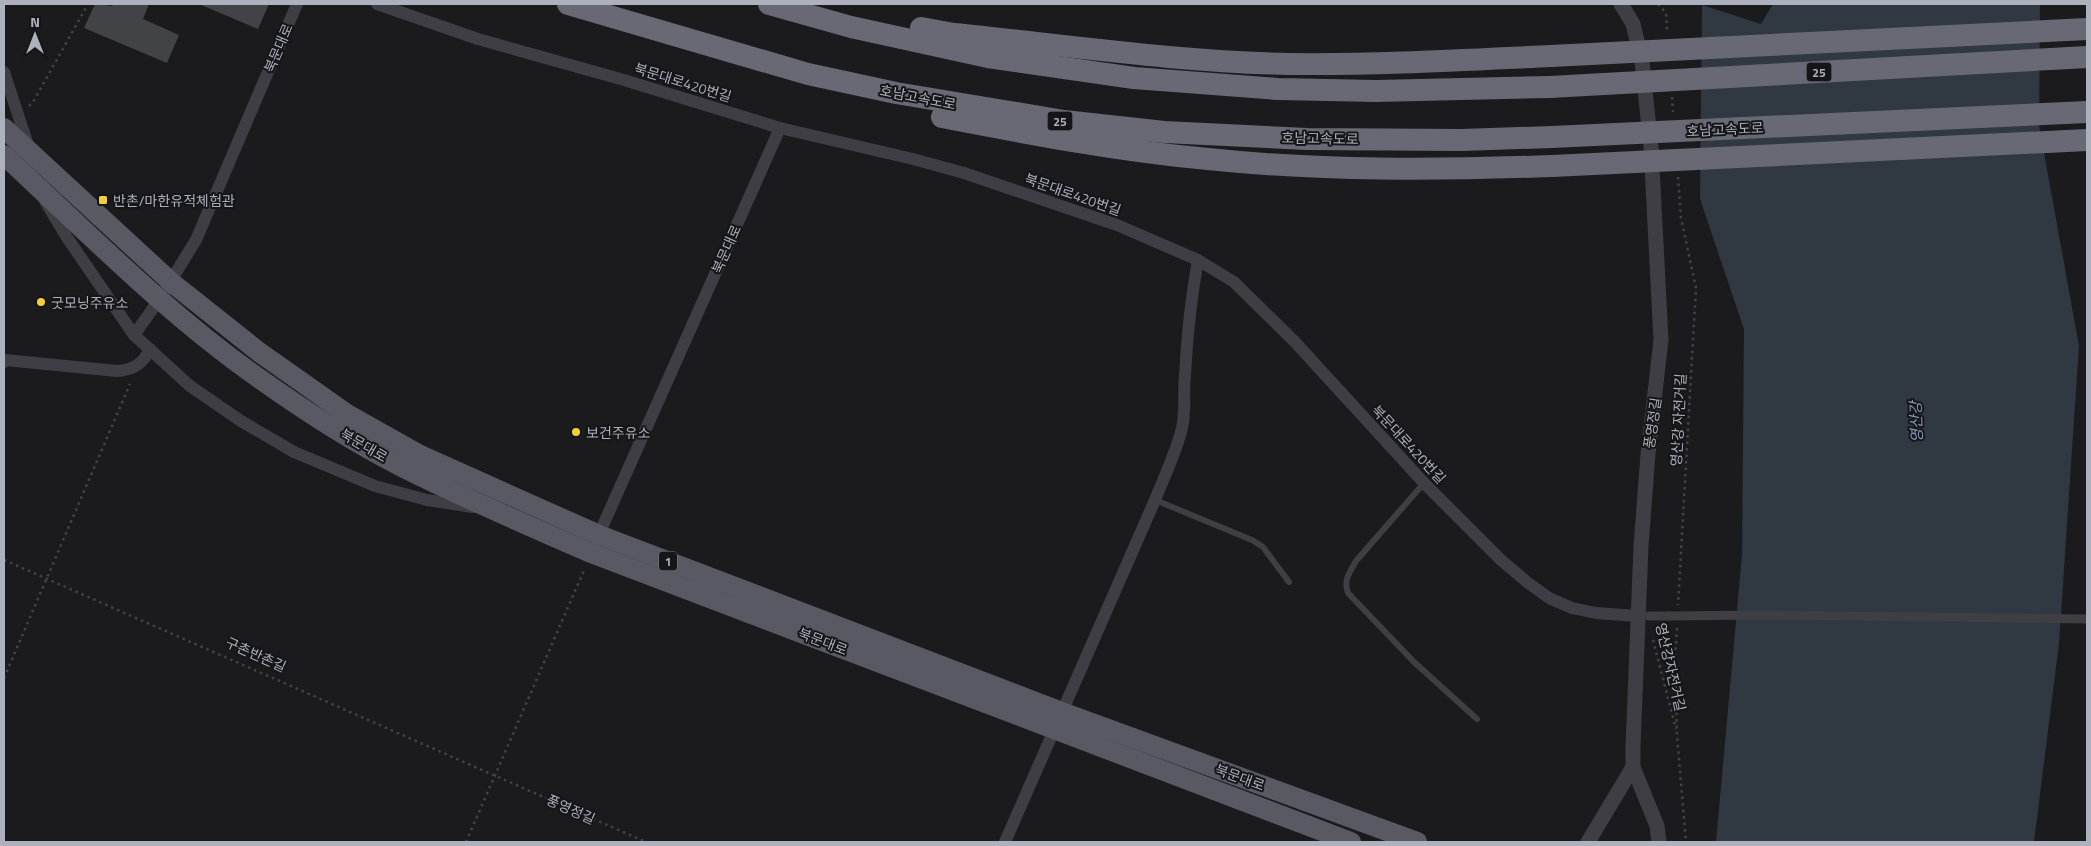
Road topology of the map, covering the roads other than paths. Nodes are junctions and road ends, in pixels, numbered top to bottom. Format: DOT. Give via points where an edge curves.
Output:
graph roads {
  1 [pos="297,4"];
  2 [pos="377,4"];
  3 [pos="769,4"];
  4 [pos="825,4"];
  5 [pos="1621,4"];
  6 [pos="574,6"];
  7 [pos="2087,29"];
  8 [pos="2087,57"];
  9 [pos="4,72"];
  10 [pos="2087,112"];
  11 [pos="11,121"];
  12 [pos="780,128"];
  13 [pos="2087,140"];
  14 [pos="4,155"];
  15 [pos="34,182"];
  16 [pos="1198,260"];
  17 [pos="171,282"];
  18 [pos="159,300"];
  19 [pos="134,335"];
  20 [pos="150,349"];
  21 [pos="4,360"];
  22 [pos="1424,483"];
  23 [pos="1155,500"];
  24 [pos="490,509"];
  25 [pos="595,544"];
  26 [pos="1289,582"];
  27 [pos="1643,616"];
  28 [pos="2087,619"];
  29 [pos="1477,719"];
  30 [pos="1058,721"];
  31 [pos="1633,767"];
  32 [pos="1005,842"];
  33 [pos="1351,842"];
  34 [pos="1417,842"];
  35 [pos="1588,842"];
  36 [pos="1660,842"];
  1 -- 17 [label="street, 북문대로" via="196,240"];
  2 -- 12 [label="street, 북문대로420번길" via="478,39"];
  3 -- 8 [label="highway, 25, bridge" via="851,27 988,57 1134,78 1278,89 1356,91 1550,86"];
  4 -- 7 [label="highway, bridge" via="899,24 954,34 1182,57 1298,64 1420,63"];
  5 -- 27 [label="street, 풍영정길" via="1633,24 1642,62 1651,146 1661,340 1648,454"];
  6 -- 10 [label="highway, 호남고속도로 / 25, bridge" via="808,74 896,93 1064,122 1164,132 1307,139 1462,140"];
  6 -- 13 [label="highway, bridge" via="698,56 794,85 942,117 1118,149 1209,160 1445,170"];
  9 -- 11 [label="street, 북문대로"];
  11 -- 17 [label="main road, 북문대로 / 1" via="31,153"];
  12 -- 16 [label="street, 북문대로420번길" via="964,173 1117,225"];
  12 -- 25 [label="street, 북문대로"];
  14 -- 15 [label="main road, 북문대로 / 1"];
  15 -- 18 [label="main road, 북문대로 / 1"];
  15 -- 19 [label="street" via="66,236"];
  16 -- 22 [label="street, 북문대로420번길" via="1241,288"];
  16 -- 23 [label="street" via="1189,319 1182,428"];
  17 -- 18 [label="street, 북문대로"];
  17 -- 25 [label="main road, 북문대로 / 1" via="259,352 348,414 420,455"];
  18 -- 19 [label="street"];
  18 -- 24 [label="main road, 북문대로 / 1" via="259,378 327,423 400,466"];
  19 -- 20 [label="street"];
  20 -- 21 [label="street" via="141,364 117,372"];
  20 -- 24 [label="street" via="190,386 294,452 375,486 427,500"];
  22 -- 27 [label="street, 북문대로420번길" via="1501,560 1549,598 1572,608"];
  22 -- 29 [label="lane" via="1356,562 1348,574 1346,588 1414,662"];
  23 -- 26 [label="lane" via="1252,540 1263,547"];
  23 -- 30 [label="street"];
  24 -- 25 [label="main road, 북문대로 / 1"];
  25 -- 30 [label="main road, 북문대로 / 1"];
  27 -- 28 [label="street, bridge"];
  27 -- 31 [label="street, 풍영정길"];
  30 -- 32 [label="street"];
  30 -- 33 [label="main road, 북문대로 / 1"];
  30 -- 34 [label="main road, 북문대로 / 1"];
  31 -- 35 [label="street"];
  31 -- 36 [label="street, 풍영정길" via="1657,826"];
}
